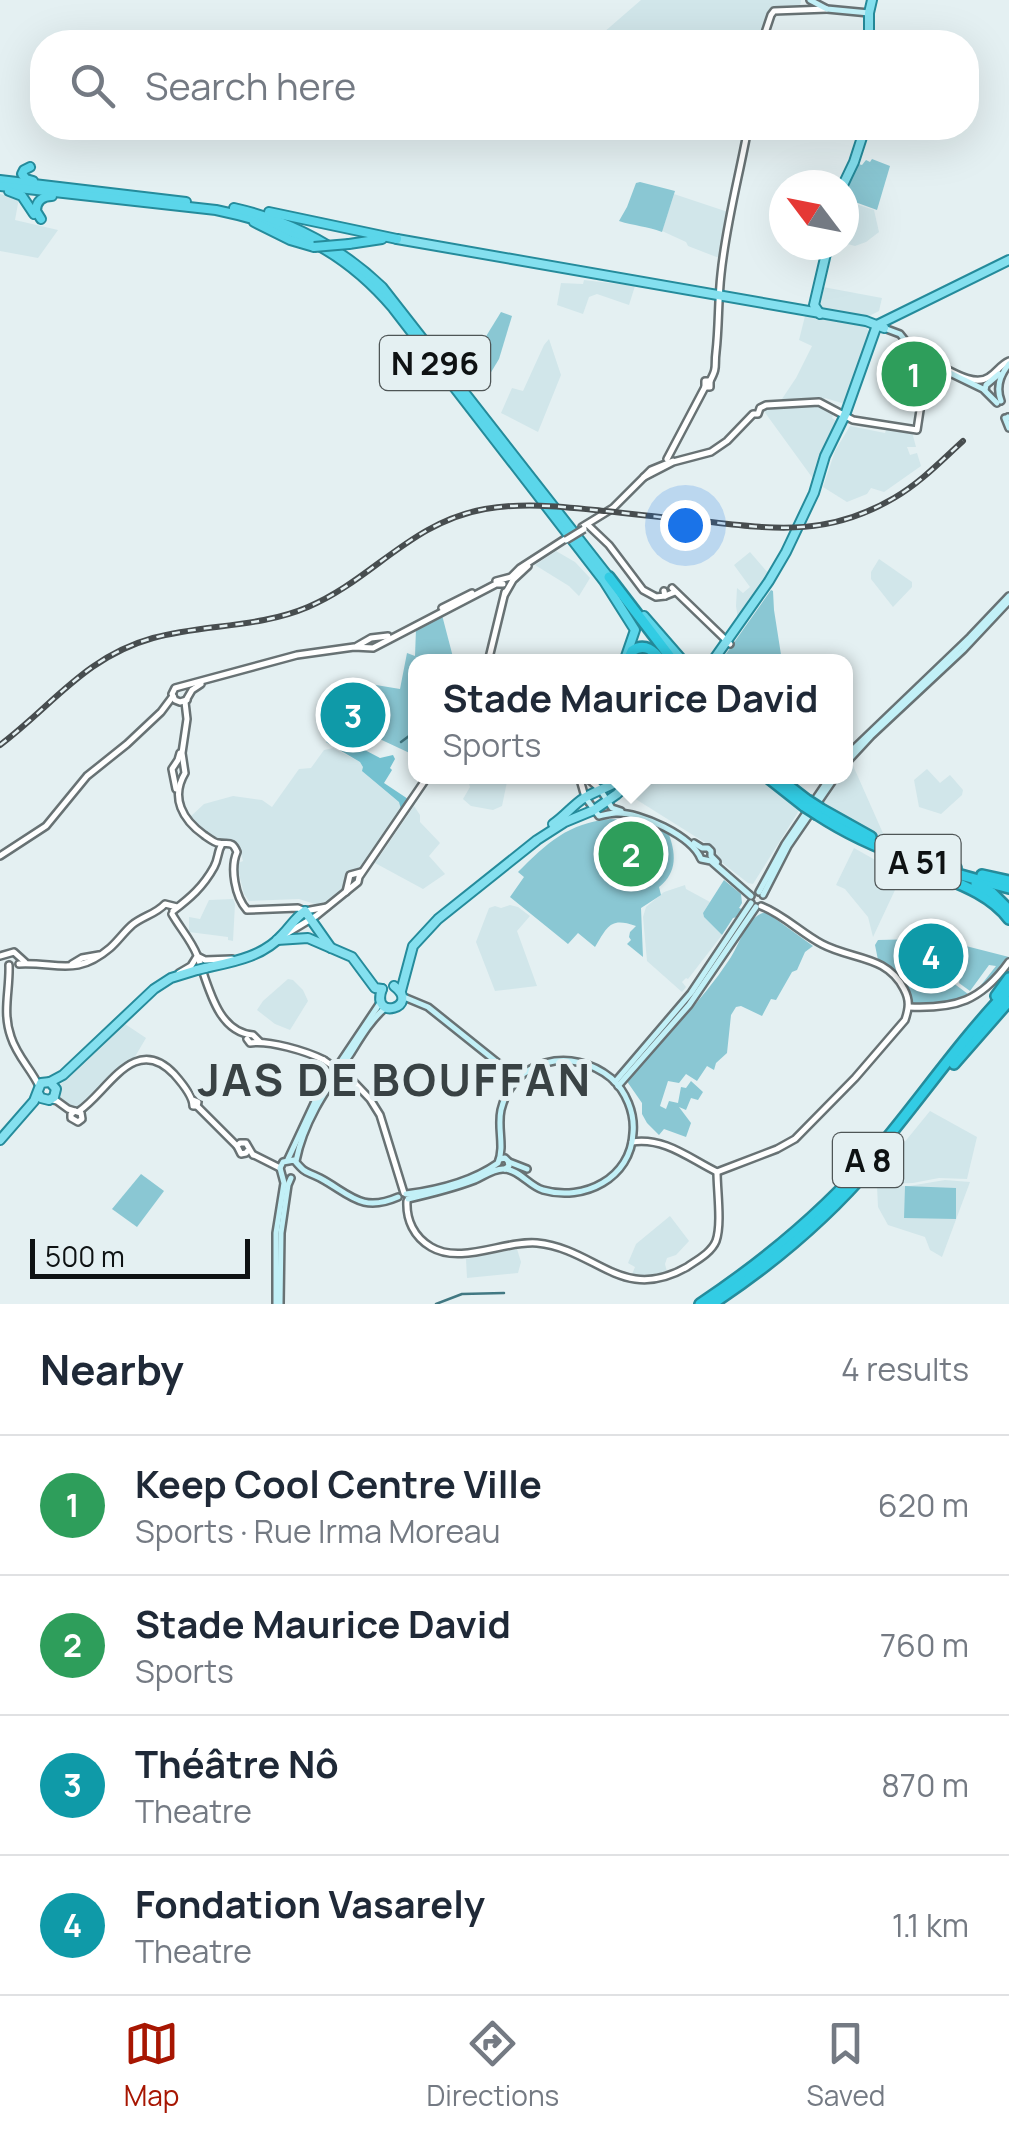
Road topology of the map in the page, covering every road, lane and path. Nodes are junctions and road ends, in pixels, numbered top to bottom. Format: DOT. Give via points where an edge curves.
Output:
graph roads {
  1 [pos="872,0"];
  2 [pos="818,2"];
  3 [pos="803,11"];
  4 [pos="869,13"];
  5 [pos="766,30"];
  6 [pos="869,30"];
  7 [pos="746,140"];
  8 [pos="861,140"];
  9 [pos="850,170"];
  10 [pos="0,183"];
  11 [pos="62,187"];
  12 [pos="90,197"];
  13 [pos="234,208"];
  14 [pos="216,210"];
  15 [pos="397,238"];
  16 [pos="824,260"];
  17 [pos="1009,260"];
  18 [pos="720,296"];
  19 [pos="815,298"];
  20 [pos="796,310"];
  21 [pos="818,312"];
  22 [pos="880,326"];
  23 [pos="931,362"];
  24 [pos="1009,362"];
  25 [pos="991,382"];
  26 [pos="999,386"];
  27 [pos="985,390"];
  28 [pos="846,416"];
  29 [pos="1007,418"];
  30 [pos="1009,428"];
  31 [pos="670,462"];
  32 [pos="585,527"];
  33 [pos="606,579"];
  34 [pos="507,582"];
  35 [pos="1009,598"];
  36 [pos="729,642"];
  37 [pos="490,654"];
  38 [pos="628,654"];
  39 [pos="630,654"];
  40 [pos="656,654"];
  41 [pos="659,654"];
  42 [pos="667,654"];
  43 [pos="676,654"];
  44 [pos="721,654"];
  45 [pos="208,680"];
  46 [pos="185,686"];
  47 [pos="188,697"];
  48 [pos="176,700"];
  49 [pos="853,752"];
  50 [pos="179,765"];
  51 [pos="174,776"];
  52 [pos="183,776"];
  53 [pos="422,784"];
  54 [pos="583,784"];
  55 [pos="593,784"];
  56 [pos="612,784"];
  57 [pos="625,784"];
  58 [pos="778,784"];
  59 [pos="786,784"];
  60 [pos="828,784"];
  61 [pos="600,789"];
  62 [pos="617,794"];
  63 [pos="585,797"];
  64 [pos="607,802"];
  65 [pos="812,808"];
  66 [pos="594,810"];
  67 [pos="623,812"];
  68 [pos="832,824"];
  69 [pos="700,850"];
  70 [pos="0,856"];
  71 [pos="223,858"];
  72 [pos="1009,884"];
  73 [pos="757,899"];
  74 [pos="282,910"];
  75 [pos="168,913"];
  76 [pos="308,915"];
  77 [pos="1009,915"];
  78 [pos="295,924"];
  79 [pos="311,939"];
  80 [pos="277,940"];
  81 [pos="331,948"];
  82 [pos="196,954"];
  83 [pos="244,959"];
  84 [pos="10,962"];
  85 [pos="1009,962"];
  86 [pos="192,972"];
  87 [pos="1009,978"];
  88 [pos="1009,990"];
  89 [pos="399,994"];
  90 [pos="382,999"];
  91 [pos="1009,1000"];
  92 [pos="909,1006"];
  93 [pos="220,1013"];
  94 [pos="518,1080"];
  95 [pos="617,1084"];
  96 [pos="47,1090"];
  97 [pos="635,1139"];
  98 [pos="886,1139"];
  99 [pos="0,1140"];
  100 [pos="288,1159"];
  101 [pos="503,1164"];
  102 [pos="278,1165"];
  103 [pos="527,1169"];
  104 [pos="295,1172"];
  105 [pos="717,1172"];
  106 [pos="568,1189"];
  107 [pos="545,1190"];
  108 [pos="402,1198"];
  109 [pos="278,1304"];
  110 [pos="700,1304"];
  111 [pos="712,1304"];
  1 -- 4 [label="main road"];
  2 -- 3 [label="street"];
  2 -- 3 [label="street"];
  2 -- 4 [label="main road"];
  3 -- 5 [label="street" via="774,11"];
  4 -- 6 [label="main road"];
  7 -- 18 [label="street"];
  8 -- 9 [label="main road"];
  10 -- 11 [label="highway, N 296"];
  10 -- 11 [label="highway" via="27,166 26,179"];
  10 -- 12 [label="highway, N 296"];
  10 -- 12 [label="highway, N 296" via="42,219 36,206 43,197"];
  11 -- 13 [label="highway, N 296"];
  12 -- 14 [label="highway, N 296"];
  13 -- 15 [label="highway"];
  13 -- 33 [label="highway, N 296" via="311,234 382,287"];
  14 -- 15 [label="highway, bridge" via="314,247"];
  14 -- 33 [label="highway, N 296" via="300,235 367,280"];
  15 -- 18 [label="main road"];
  16 -- 19 [label="main road"];
  17 -- 22 [label="main road"];
  18 -- 20 [label="main road"];
  18 -- 31 [label="street" via="717,368"];
  19 -- 20 [label="main road"];
  19 -- 21 [label="main road"];
  20 -- 21 [label="main road"];
  21 -- 22 [label="main road"];
  21 -- 22 [label="main road"];
  22 -- 23 [label="main road"];
  22 -- 28 [label="main road"];
  23 -- 24 [label="street" via="978,381"];
  23 -- 27 [label="main road"];
  23 -- 28 [label="street" via="917,430"];
  24 -- 25 [label="main road"];
  24 -- 26 [label="main road"];
  25 -- 26 [label="main road"];
  25 -- 27 [label="main road"];
  26 -- 27 [label="main road" via="997,399"];
  28 -- 31 [label="street" via="819,402 766,405 711,452"];
  28 -- 36 [label="main road" via="786,552"];
  29 -- 30 [label="main road"];
  31 -- 32 [label="street"];
  32 -- 34 [label="street, bridge"];
  32 -- 36 [label="street" via="650,595 682,596"];
  33 -- 38 [label="highway" via="635,630"];
  33 -- 41 [label="highway"];
  33 -- 42 [label="highway"];
  33 -- 43 [label="highway"];
  34 -- 37 [label="street"];
  34 -- 45 [label="street" via="372,643"];
  35 -- 49 [label="main road"];
  36 -- 44 [label="main road"];
  39 -- 40 [label="highway" via="641,647"];
  45 -- 46 [label="street"];
  45 -- 47 [label="street"];
  46 -- 47 [label="street"];
  46 -- 48 [label="street" via="174,688"];
  47 -- 48 [label="street"];
  47 -- 50 [label="street"];
  48 -- 50 [label="street" via="184,720"];
  48 -- 70 [label="street" via="86,776 46,826"];
  50 -- 51 [label="street"];
  50 -- 52 [label="street"];
  51 -- 52 [label="street"];
  51 -- 71 [label="street" via="185,822"];
  52 -- 71 [label="street" via="183,814 217,843"];
  53 -- 76 [label="street" via="344,894"];
  54 -- 63 [label="street"];
  55 -- 61 [label="street"];
  56 -- 61 [label="main road"];
  57 -- 62 [label="main road"];
  58 -- 65 [label="highway, A 51"];
  59 -- 65 [label="highway, A 51"];
  60 -- 65 [label="main road"];
  61 -- 63 [label="main road"];
  61 -- 64 [label="main road"];
  62 -- 64 [label="main road"];
  62 -- 67 [label="main road"];
  63 -- 66 [label="main road"];
  63 -- 89 [label="main road" via="426,924 408,946"];
  64 -- 66 [label="main road"];
  64 -- 67 [label="main road"];
  65 -- 68 [label="highway, A 51"];
  65 -- 72 [label="highway, A 51" via="889,846"];
  65 -- 73 [label="main road"];
  66 -- 69 [label="main road" via="666,827"];
  66 -- 89 [label="main road" via="537,840 436,920 413,946"];
  67 -- 69 [label="main road" via="675,830"];
  68 -- 72 [label="highway, A 51" via="892,854"];
  68 -- 77 [label="highway" via="926,870 982,887"];
  69 -- 73 [label="main road" via="708,848 709,858"];
  71 -- 74 [label="street" via="245,909"];
  71 -- 75 [label="street" via="201,888"];
  73 -- 92 [label="street" via="826,946 887,967"];
  73 -- 95 [label="main road" via="689,1004"];
  74 -- 76 [label="street" via="300,908"];
  74 -- 78 [label="street"];
  75 -- 82 [label="street"];
  75 -- 84 [label="street" via="136,922 102,954 68,966"];
  76 -- 78 [label="main road"];
  76 -- 81 [label="main road"];
  78 -- 79 [label="street"];
  78 -- 80 [label="main road"];
  79 -- 80 [label="main road"];
  79 -- 81 [label="main road"];
  80 -- 83 [label="main road"];
  81 -- 90 [label="main road"];
  82 -- 83 [label="street" via="204,960"];
  82 -- 86 [label="street"];
  82 -- 93 [label="street"];
  83 -- 86 [label="main road"];
  84 -- 96 [label="street" via="8,1026 19,1054"];
  85 -- 92 [label="street" via="986,990 962,1002"];
  86 -- 93 [label="street"];
  86 -- 93 [label="street" via="207,974"];
  86 -- 96 [label="main road" via="149,996"];
  87 -- 98 [label="highway"];
  88 -- 98 [label="highway, A 8"];
  89 -- 90 [label="main road" via="389,986"];
  89 -- 90 [label="main road" via="394,1008"];
  89 -- 94 [label="main road" via="425,1006"];
  90 -- 100 [label="main road" via="317,1097"];
  90 -- 104 [label="main road" via="307,1126"];
  91 -- 111 [label="highway, A 8" via="844,1195 788,1248"];
  92 -- 105 [label="street" via="878,1052 795,1140"];
  93 -- 108 [label="street, bridge" via="251,1038 300,1050 350,1078 380,1115"];
  94 -- 95 [label="main road" via="558,1060 590,1066"];
  94 -- 101 [label="main road" via="500,1113"];
  95 -- 97 [label="main road"];
  96 -- 99 [label="main road"];
  96 -- 102 [label="street" via="76,1112 122,1068 155,1062 236,1143"];
  97 -- 105 [label="street" via="680,1150"];
  97 -- 107 [label="main road" via="621,1167 597,1187 574,1194"];
  98 -- 110 [label="highway, A 8" via="809,1220"];
  100 -- 102 [label="main road"];
  100 -- 104 [label="main road"];
  101 -- 103 [label="main road"];
  101 -- 107 [label="main road"];
  101 -- 108 [label="main road"];
  102 -- 104 [label="main road"];
  104 -- 108 [label="main road" via="319,1177 355,1200"];
  104 -- 109 [label="main road" via="276,1234"];
  105 -- 108 [label="street" via="716,1241 700,1258 654,1282 629,1280 537,1243 438,1250 414,1232"];
  106 -- 107 [label="main road"];
}
